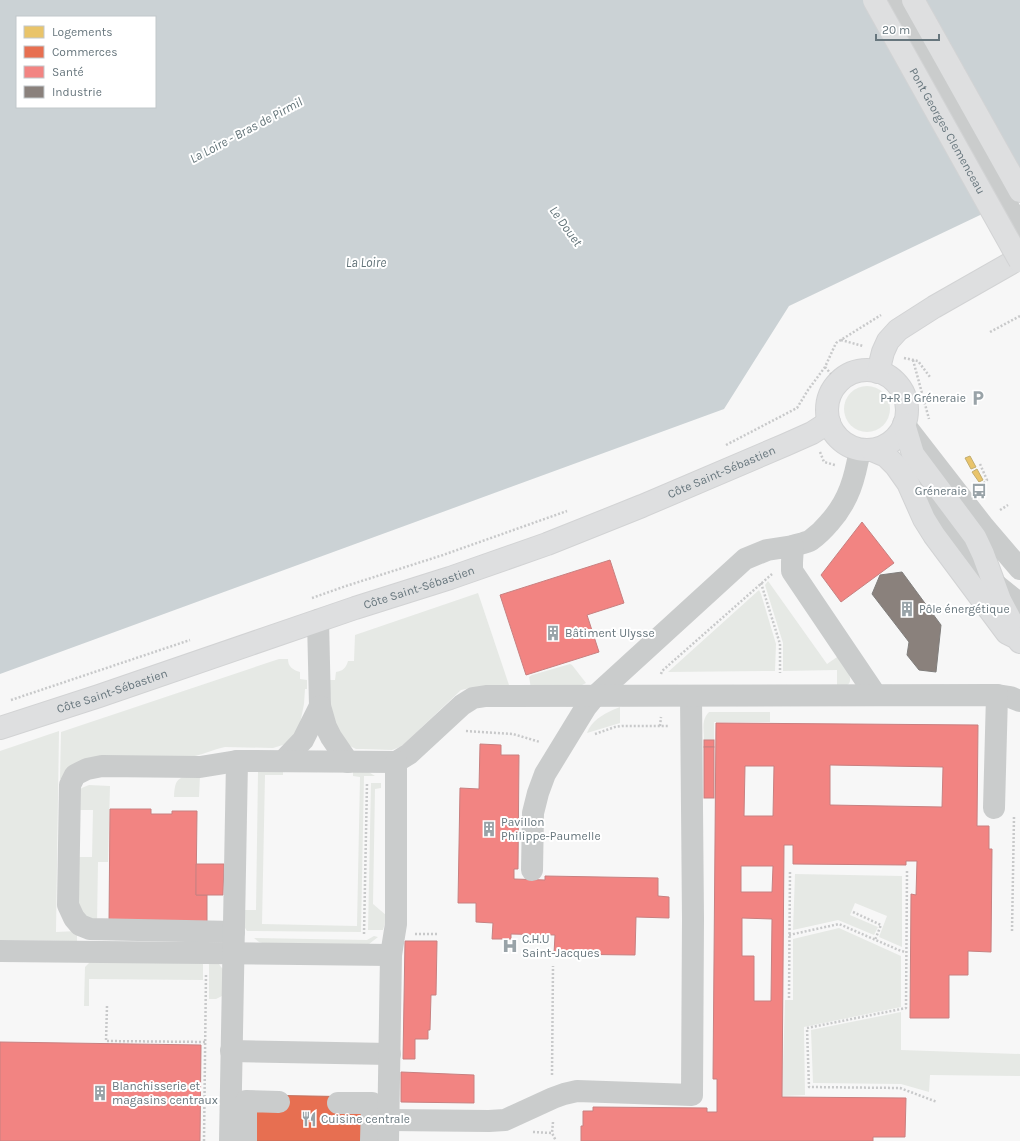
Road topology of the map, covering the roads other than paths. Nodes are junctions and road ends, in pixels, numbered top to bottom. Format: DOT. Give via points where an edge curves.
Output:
graph roads {
  1 [pos="874,0"];
  2 [pos="894,0"];
  3 [pos="913,0"];
  4 [pos="1020,191"];
  5 [pos="1020,228"];
  6 [pos="1020,258"];
  7 [pos="1020,261"];
  8 [pos="878,372"];
  9 [pos="829,422"];
  10 [pos="904,424"];
  11 [pos="866,449"];
  12 [pos="908,483"];
  13 [pos="793,546"];
  14 [pos="1020,569"];
  15 [pos="994,583"];
  16 [pos="1020,604"];
  17 [pos="318,620"];
  18 [pos="1019,640"];
  19 [pos="875,694"];
  20 [pos="997,695"];
  21 [pos="595,696"];
  22 [pos="691,696"];
  23 [pos="1020,702"];
  24 [pos="320,706"];
  25 [pos="0,728"];
  26 [pos="237,761"];
  27 [pos="283,761"];
  28 [pos="348,762"];
  29 [pos="395,771"];
  30 [pos="994,808"];
  31 [pos="532,870"];
  32 [pos="234,932"];
  33 [pos="0,951"];
  34 [pos="233,954"];
  35 [pos="391,955"];
  36 [pos="232,1051"];
  37 [pos="390,1054"];
  38 [pos="279,1102"];
  39 [pos="338,1103"];
  40 [pos="389,1120"];
  41 [pos="230,1141"];
  42 [pos="246,1141"];
  43 [pos="371,1141"];
  44 [pos="388,1141"];
  1 -- 7 [label="main road, Pont Georges Clemenceau, bridge"];
  2 -- 5 [label="lane, Pont Georges Clemenceau"];
  3 -- 4 [label="main road"];
  6 -- 8 [label="main road" via="898,330 888,341"];
  8 -- 9 [label="main road" via="867,370 856,371 846,376 832,375 832,391 827,411"];
  8 -- 10 [label="main road" via="895,381 903,392 907,411"];
  9 -- 11 [label="main road" via="840,440 848,445"];
  9 -- 17 [label="main road, Côte Saint-Sébastien" via="812,433 778,448 548,544"];
  10 -- 11 [label="main road" via="894,439 884,446"];
  10 -- 14 [label="lane" via="984,528"];
  10 -- 15 [label="main road" via="912,454 975,537"];
  11 -- 12 [label="main road" via="886,456"];
  11 -- 13 [label="lane" via="849,494 837,513 821,532 810,540"];
  12 -- 15 [label="lane" via="926,497"];
  12 -- 18 [label="main road" via="934,535 1007,633"];
  13 -- 19 [label="lane" via="793,572"];
  13 -- 21 [label="lane" via="767,550 738,564"];
  15 -- 16 [label="lane"];
  15 -- 18 [label="main road"];
  17 -- 24 [label="lane"];
  17 -- 25 [label="main road, Côte Saint-Sébastien"];
  19 -- 20 [label="lane"];
  19 -- 22 [label="lane"];
  20 -- 23 [label="lane"];
  20 -- 30 [label="lane"];
  21 -- 22 [label="lane"];
  21 -- 29 [label="lane" via="473,698 462,705"];
  21 -- 31 [label="lane" via="545,774 538,793 533,813"];
  22 -- 40 [label="lane" via="692,1095 577,1091 553,1098 505,1120"];
  24 -- 27 [label="lane" via="303,740"];
  24 -- 28 [label="lane" via="326,727"];
  26 -- 27 [label="lane"];
  26 -- 32 [label="lane"];
  26 -- 32 [label="lane" via="200,767 102,766 75,775 70,786 68,905 80,925 90,929"];
  27 -- 28 [label="lane"];
  28 -- 29 [label="lane"];
  29 -- 35 [label="lane" via="396,924"];
  32 -- 34 [label="lane"];
  33 -- 34 [label="lane"];
  34 -- 35 [label="lane"];
  34 -- 36 [label="lane"];
  35 -- 37 [label="lane"];
  36 -- 37 [label="lane"];
  36 -- 41 [label="lane"];
  37 -- 40 [label="lane"];
  38 -- 42 [label="lane" via="246,1101"];
  39 -- 43 [label="lane" via="372,1103"];
  40 -- 44 [label="lane"];
}
